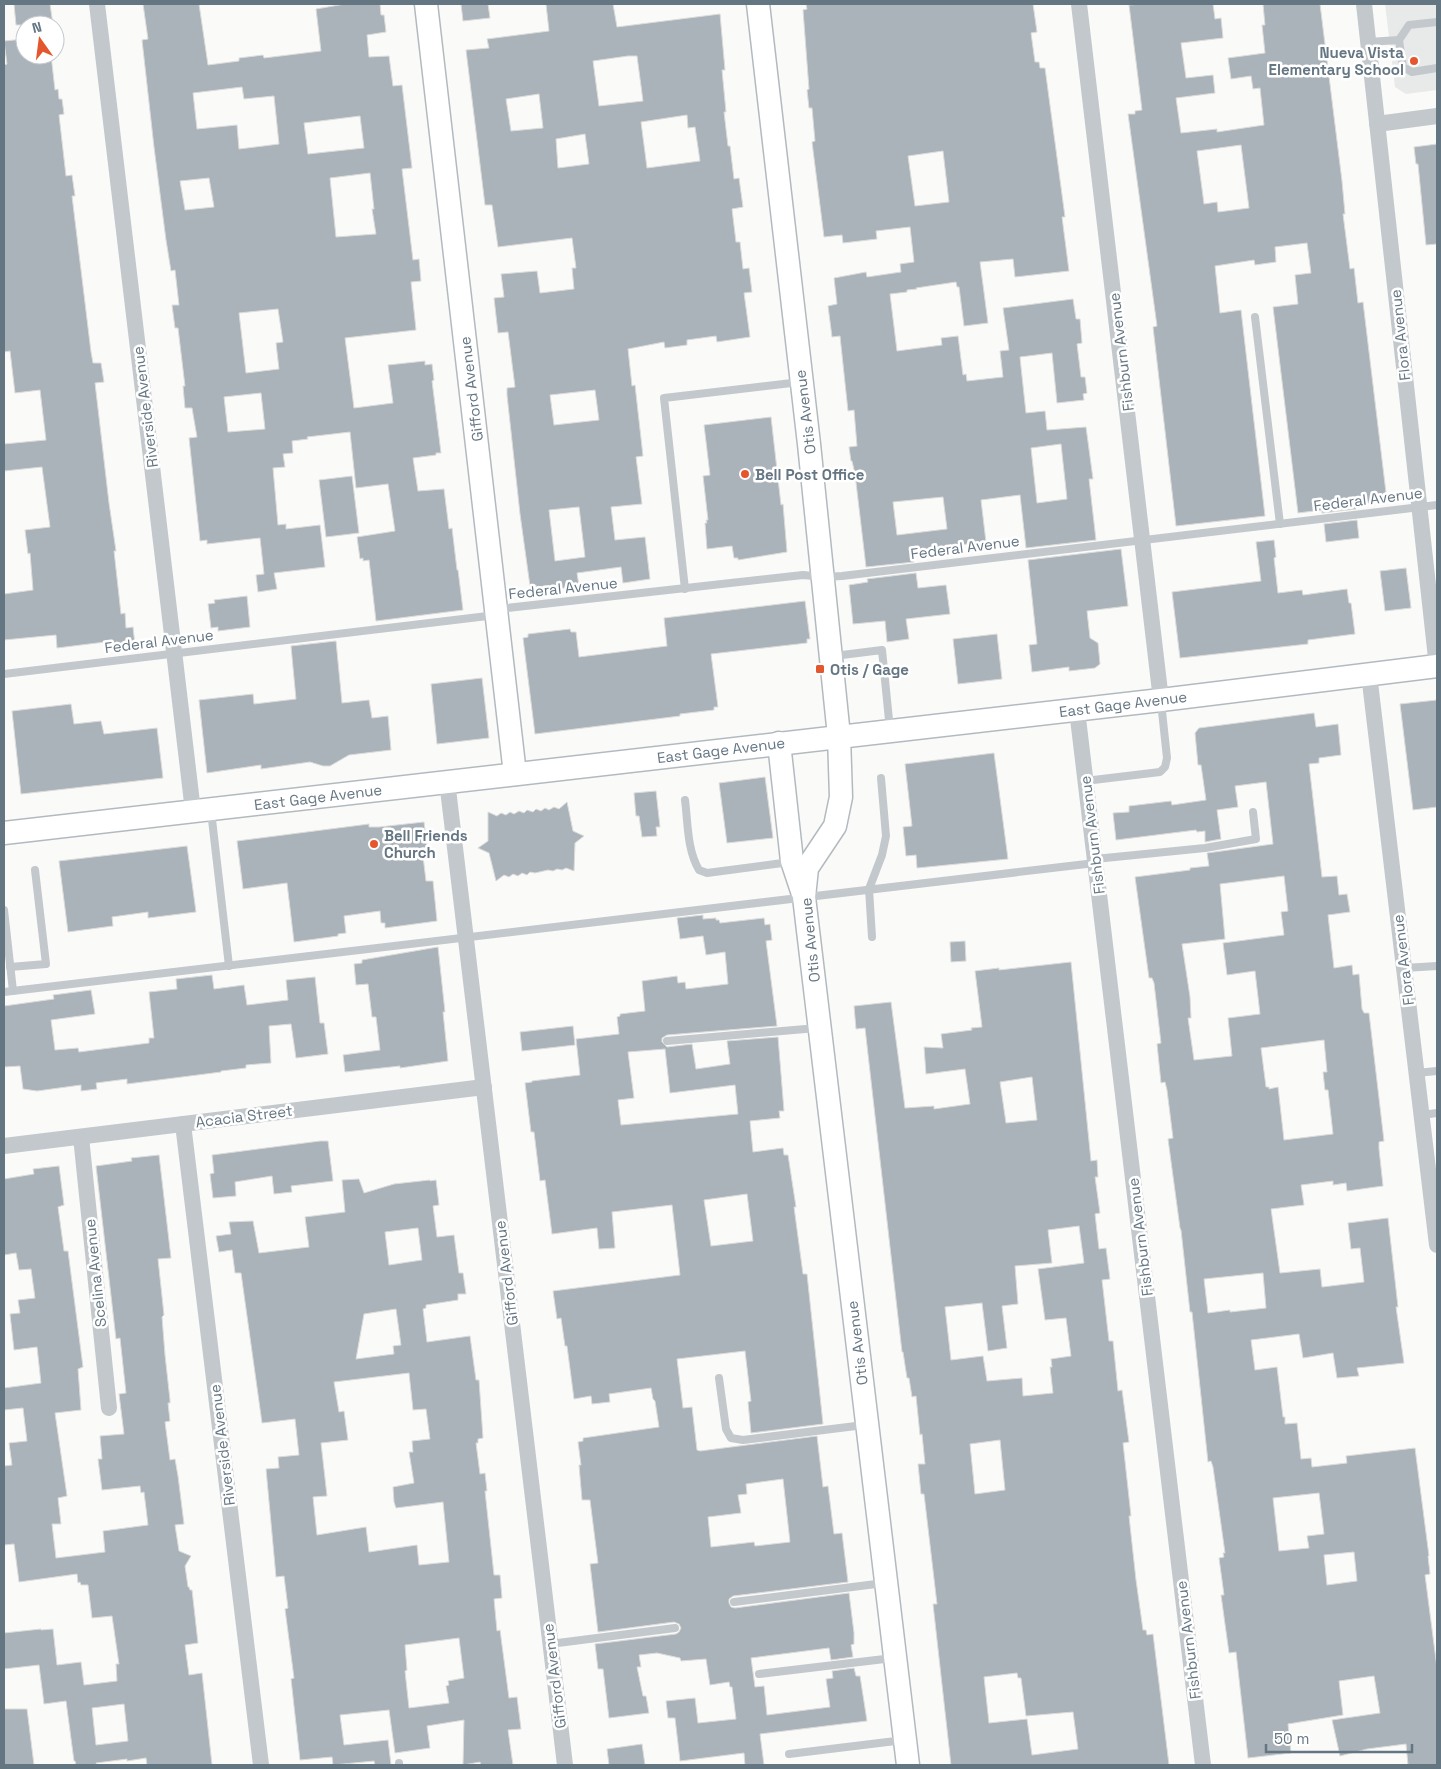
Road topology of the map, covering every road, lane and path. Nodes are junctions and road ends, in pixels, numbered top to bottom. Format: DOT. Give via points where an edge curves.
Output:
graph roads {
  1 [pos="96,4"];
  2 [pos="426,4"];
  3 [pos="758,4"];
  4 [pos="1079,4"];
  5 [pos="1364,4"];
  6 [pos="1437,22"];
  7 [pos="1399,40"];
  8 [pos="1368,42"];
  9 [pos="1437,68"];
  10 [pos="1437,116"];
  11 [pos="1377,124"];
  12 [pos="1255,316"];
  13 [pos="802,382"];
  14 [pos="1437,505"];
  15 [pos="1418,507"];
  16 [pos="1280,524"];
  17 [pos="1143,540"];
  18 [pos="824,578"];
  19 [pos="685,588"];
  20 [pos="497,612"];
  21 [pos="174,653"];
  22 [pos="832,656"];
  23 [pos="1437,666"];
  24 [pos="4,674"];
  25 [pos="1369,674"];
  26 [pos="1161,700"];
  27 [pos="1077,710"];
  28 [pos="890,731"];
  29 [pos="839,736"];
  30 [pos="779,743"];
  31 [pos="515,774"];
  32 [pos="881,778"];
  33 [pos="447,781"];
  34 [pos="1085,781"];
  35 [pos="686,800"];
  36 [pos="202,810"];
  37 [pos="1253,812"];
  38 [pos="4,833"];
  39 [pos="792,861"];
  40 [pos="1095,861"];
  41 [pos="34,870"];
  42 [pos="869,890"];
  43 [pos="804,897"];
  44 [pos="4,910"];
  45 [pos="872,937"];
  46 [pos="466,938"];
  47 [pos="229,966"];
  48 [pos="1437,966"];
  49 [pos="10,968"];
  50 [pos="1404,968"];
  51 [pos="13,990"];
  52 [pos="4,992"];
  53 [pos="819,1028"];
  54 [pos="667,1041"];
  55 [pos="1437,1071"];
  56 [pos="1416,1072"];
  57 [pos="484,1087"];
  58 [pos="1430,1114"];
  59 [pos="183,1124"];
  60 [pos="81,1137"];
  61 [pos="4,1146"];
  62 [pos="1434,1191"];
  63 [pos="1437,1245"];
  64 [pos="719,1378"];
  65 [pos="109,1408"];
  66 [pos="867,1424"];
  67 [pos="886,1582"];
  68 [pos="734,1602"];
  69 [pos="676,1628"];
  70 [pos="550,1644"];
  71 [pos="895,1658"];
  72 [pos="759,1674"];
  73 [pos="905,1740"];
  74 [pos="789,1754"];
  75 [pos="261,1765"];
  76 [pos="565,1765"];
  77 [pos="908,1765"];
  78 [pos="1203,1765"];
  1 -- 21 [label="street, Riverside Avenue"];
  2 -- 20 [label="street, Gifford Avenue"];
  3 -- 13 [label="street, Otis Avenue"];
  4 -- 17 [label="street, Fishburn Avenue"];
  5 -- 8 [label="street, Flora Avenue"];
  6 -- 7 [label="lane" via="1409,25"];
  7 -- 8 [label="lane"];
  7 -- 9 [label="lane" via="1403,67 1412,72"];
  8 -- 11 [label="street, Flora Avenue"];
  10 -- 11 [label="street"];
  11 -- 15 [label="street, Flora Avenue"];
  12 -- 16 [label="lane"];
  13 -- 18 [label="street, Otis Avenue"];
  13 -- 19 [label="lane" via="664,398"];
  14 -- 15 [label="lane, Federal Avenue"];
  15 -- 16 [label="lane, Federal Avenue"];
  15 -- 23 [label="street, Flora Avenue"];
  16 -- 17 [label="lane, Federal Avenue"];
  17 -- 18 [label="lane, Federal Avenue"];
  17 -- 26 [label="street, Fishburn Avenue"];
  18 -- 19 [label="lane, Federal Avenue" via="803,575"];
  18 -- 22 [label="street, Otis Avenue"];
  19 -- 20 [label="lane, Federal Avenue"];
  20 -- 21 [label="lane, Federal Avenue"];
  20 -- 31 [label="street, Gifford Avenue"];
  21 -- 24 [label="lane, Federal Avenue"];
  21 -- 36 [label="street, Riverside Avenue"];
  22 -- 28 [label="lane" via="882,650"];
  22 -- 29 [label="street, Otis Avenue"];
  23 -- 25 [label="street, East Gage Avenue"];
  25 -- 26 [label="street, East Gage Avenue"];
  25 -- 50 [label="street, Flora Avenue"];
  26 -- 27 [label="street, East Gage Avenue"];
  26 -- 34 [label="lane" via="1166,767 1160,772"];
  27 -- 28 [label="street, East Gage Avenue"];
  27 -- 34 [label="street, Fishburn Avenue"];
  28 -- 29 [label="street, East Gage Avenue"];
  29 -- 30 [label="street, East Gage Avenue"];
  29 -- 43 [label="street, Otis Avenue" via="841,797 835,826 808,868"];
  30 -- 31 [label="street, East Gage Avenue"];
  30 -- 39 [label="street"];
  31 -- 33 [label="street, East Gage Avenue"];
  32 -- 42 [label="lane" via="886,836"];
  33 -- 36 [label="street, East Gage Avenue"];
  33 -- 46 [label="street, Gifford Avenue"];
  34 -- 40 [label="street, Fishburn Avenue"];
  35 -- 39 [label="lane" via="690,844 699,870 708,873"];
  36 -- 38 [label="street, East Gage Avenue"];
  36 -- 47 [label="lane"];
  37 -- 40 [label="lane" via="1256,840"];
  39 -- 43 [label="street"];
  40 -- 42 [label="lane"];
  40 -- 78 [label="street, Fishburn Avenue"];
  41 -- 49 [label="lane" via="46,964"];
  42 -- 43 [label="lane"];
  42 -- 45 [label="lane"];
  43 -- 46 [label="lane"];
  43 -- 53 [label="street, Otis Avenue"];
  44 -- 49 [label="lane"];
  46 -- 47 [label="lane"];
  46 -- 57 [label="street, Gifford Avenue"];
  47 -- 51 [label="lane"];
  48 -- 50 [label="lane"];
  49 -- 51 [label="lane"];
  50 -- 56 [label="street, Flora Avenue"];
  51 -- 52 [label="lane"];
  53 -- 54 [label="lane"];
  53 -- 66 [label="street, Otis Avenue"];
  55 -- 56 [label="lane"];
  56 -- 58 [label="street, Flora Avenue"];
  57 -- 59 [label="street, Acacia Street"];
  57 -- 70 [label="street, Gifford Avenue"];
  58 -- 62 [label="street, Flora Avenue"];
  59 -- 60 [label="street, Acacia Street"];
  59 -- 75 [label="street, Riverside Avenue"];
  60 -- 61 [label="street, Acacia Street"];
  60 -- 65 [label="street, Scelina Avenue"];
  62 -- 63 [label="street, Flora Avenue"];
  64 -- 66 [label="lane" via="726,1429 731,1438 743,1440"];
  66 -- 67 [label="street, Otis Avenue"];
  67 -- 68 [label="lane"];
  67 -- 71 [label="street, Otis Avenue"];
  69 -- 70 [label="lane"];
  70 -- 76 [label="street, Gifford Avenue"];
  71 -- 72 [label="lane"];
  71 -- 73 [label="street, Otis Avenue"];
  73 -- 74 [label="lane"];
  73 -- 77 [label="street, Otis Avenue"];
}
